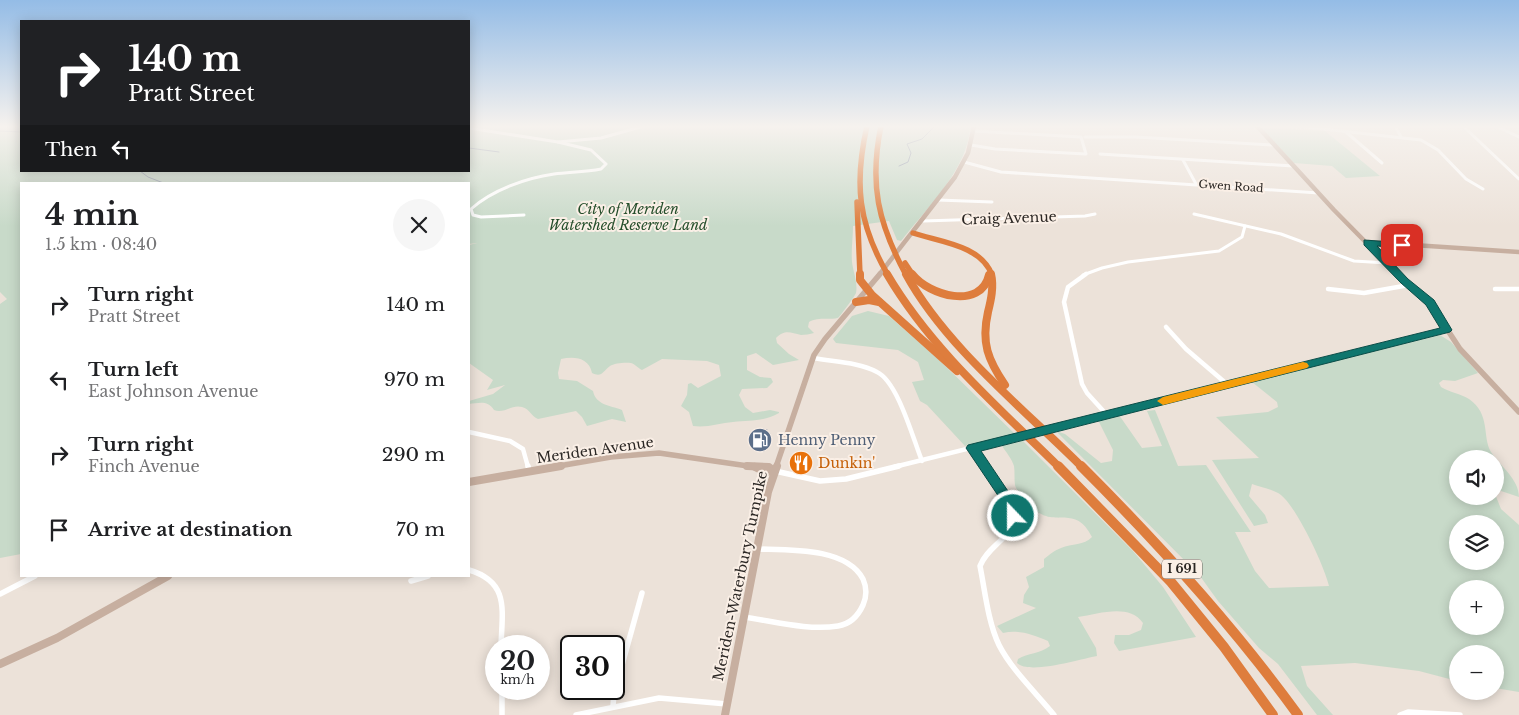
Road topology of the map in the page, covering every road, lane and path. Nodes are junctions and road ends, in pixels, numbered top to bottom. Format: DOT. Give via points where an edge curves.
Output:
graph roads {
  1 [pos="601,159"];
  2 [pos="860,159"];
  3 [pos="875,159"];
  4 [pos="1174,159"];
  5 [pos="1288,159"];
  6 [pos="1378,159"];
  7 [pos="1448,159"];
  8 [pos="1498,159"];
  9 [pos="1183,160"];
  10 [pos="964,162"];
  11 [pos="1382,163"];
  12 [pos="1294,166"];
  13 [pos="1519,179"];
  14 [pos="1196,184"];
  15 [pos="859,186"];
  16 [pos="1482,189"];
  17 [pos="1319,193"];
  18 [pos="938,200"];
  19 [pos="992,202"];
  20 [pos="1095,214"];
  21 [pos="1194,214"];
  22 [pos="524,215"];
  23 [pos="924,219"];
  24 [pos="1245,226"];
  25 [pos="913,233"];
  26 [pos="888,238"];
  27 [pos="1368,242"];
  28 [pos="942,243"];
  29 [pos="1519,252"];
  30 [pos="1387,263"];
  31 [pos="1409,286"];
  32 [pos="1328,289"];
  33 [pos="1495,289"];
  34 [pos="1519,289"];
  35 [pos="868,290"];
  36 [pos="856,302"];
  37 [pos="880,302"];
  38 [pos="1166,327"];
  39 [pos="1446,330"];
  40 [pos="813,358"];
  41 [pos="1228,385"];
  42 [pos="1519,412"];
  43 [pos="1005,413"];
  44 [pos="1028,413"];
  45 [pos="1107,415"];
  46 [pos="470,432"];
  47 [pos="973,448"];
  48 [pos="922,461"];
  49 [pos="529,471"];
  50 [pos="774,471"];
  51 [pos="470,482"];
  52 [pos="756,549"];
  53 [pos="470,570"];
  54 [pos="33,577"];
  55 [pos="166,577"];
  56 [pos="425,577"];
  57 [pos="411,581"];
  58 [pos="642,592"];
  59 [pos="0,594"];
  60 [pos="744,618"];
  61 [pos="501,635"];
  62 [pos="0,664"];
  63 [pos="502,700"];
  64 [pos="727,704"];
  65 [pos="613,706"];
  66 [pos="502,715"];
  67 [pos="576,715"];
  68 [pos="725,715"];
  69 [pos="1054,715"];
  70 [pos="1273,715"];
  71 [pos="1298,715"];
  72 [pos="1400,715"];
  73 [pos="1460,715"];
  1 -- 22 [label="street" via="606,164 601,169 550,175 490,196 471,209 475,216 481,217"];
  2 -- 15 [label="highway, I 691"];
  3 -- 26 [label="highway, I 691" via="877,205"];
  4 -- 9 [label="street"];
  5 -- 12 [label="main road"];
  6 -- 11 [label="street"];
  7 -- 16 [label="street"];
  8 -- 13 [label="street"];
  9 -- 12 [label="street"];
  9 -- 14 [label="street"];
  10 -- 14 [label="street, Gwen Road" via="1001,172"];
  10 -- 18 [label="main road, Meriden-Waterbury Turnpike"];
  12 -- 17 [label="main road"];
  14 -- 17 [label="street, Gwen Road"];
  15 -- 35 [label="highway" via="858,276"];
  15 -- 43 [label="highway, I 691" via="870,236 902,297 943,349"];
  17 -- 27 [label="main road"];
  18 -- 19 [label="street"];
  18 -- 23 [label="main road, Meriden-Waterbury Turnpike"];
  20 -- 23 [label="street, Craig Avenue"];
  21 -- 24 [label="street"];
  23 -- 25 [label="main road, Meriden-Waterbury Turnpike"];
  24 -- 30 [label="street" via="1281,234 1354,261"];
  24 -- 45 [label="street" via="1242,236 1220,251 1107,266 1079,277 1068,286 1064,302 1082,384"];
  25 -- 28 [label="highway"];
  25 -- 35 [label="main road, Meriden-Waterbury Turnpike"];
  26 -- 28 [label="highway" via="916,279 928,289 961,296 985,287 989,276 983,264 970,254"];
  26 -- 44 [label="highway, I 691" via="907,276 935,315"];
  27 -- 29 [label="main road"];
  27 -- 30 [label="main road"];
  28 -- 44 [label="highway" via="974,254 991,269 993,282 984,331 986,348 997,374"];
  30 -- 31 [label="main road"];
  31 -- 32 [label="street" via="1364,292"];
  31 -- 39 [label="main road" via="1433,306"];
  33 -- 34 [label="street"];
  35 -- 36 [label="main road, Meriden-Waterbury Turnpike"];
  35 -- 37 [label="highway"];
  36 -- 37 [label="highway"];
  36 -- 40 [label="main road, Meriden-Waterbury Turnpike"];
  37 -- 43 [label="highway"];
  38 -- 41 [label="street"];
  39 -- 41 [label="street"];
  39 -- 42 [label="main road"];
  40 -- 48 [label="street" via="864,368 884,377 893,390"];
  40 -- 50 [label="main road, Meriden-Waterbury Turnpike"];
  41 -- 45 [label="street"];
  43 -- 70 [label="highway, I 691" via="1174,585"];
  44 -- 71 [label="highway, I 691" via="1196,584"];
  45 -- 47 [label="street"];
  46 -- 49 [label="street" via="510,441 523,450"];
  47 -- 48 [label="street"];
  47 -- 69 [label="street" via="1004,493 1013,516 1011,527 983,557 980,566 994,631 1007,658"];
  48 -- 50 [label="street" via="833,481"];
  49 -- 50 [label="main road, Meriden Avenue" via="659,453"];
  49 -- 51 [label="main road, Meriden Avenue"];
  50 -- 52 [label="main road, Meriden-Waterbury Turnpike"];
  52 -- 60 [label="main road, Meriden-Waterbury Turnpike"];
  52 -- 60 [label="street" via="828,555 848,561 862,575 867,594 862,610 847,624 826,627"];
  53 -- 61 [label="street" via="488,577 499,590"];
  54 -- 59 [label="street"];
  55 -- 62 [label="main road" via="57,638"];
  56 -- 57 [label="street"];
  58 -- 65 [label="street"];
  60 -- 64 [label="main road, Meriden-Waterbury Turnpike"];
  63 -- 66 [label="street"];
  64 -- 65 [label="street" via="659,698"];
  64 -- 68 [label="main road, Meriden-Waterbury Turnpike"];
  65 -- 67 [label="street"];
  72 -- 73 [label="street" via="1408,712"];
}
